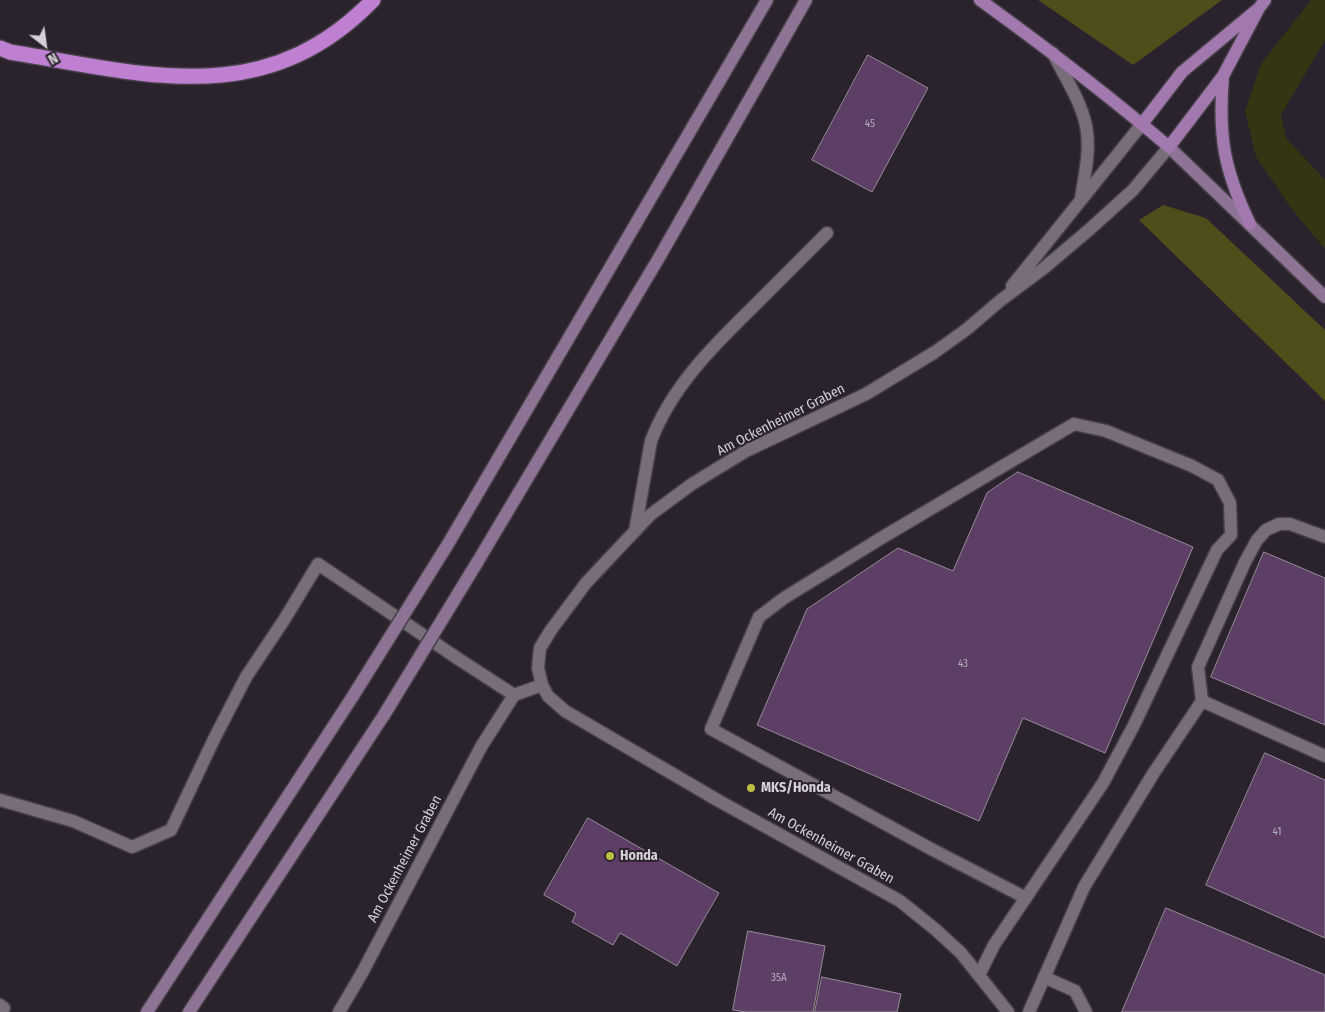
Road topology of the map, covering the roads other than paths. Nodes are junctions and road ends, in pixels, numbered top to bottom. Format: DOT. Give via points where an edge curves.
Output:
graph roads {
  1 [pos="373,0"];
  2 [pos="767,0"];
  3 [pos="806,0"];
  4 [pos="980,0"];
  5 [pos="1262,4"];
  6 [pos="3,51"];
  7 [pos="1053,53"];
  8 [pos="1223,76"];
  9 [pos="1142,124"];
  10 [pos="1169,147"];
  11 [pos="1081,199"];
  12 [pos="1250,224"];
  13 [pos="827,233"];
  14 [pos="1325,297"];
  15 [pos="1001,300"];
  16 [pos="635,531"];
  17 [pos="1325,537"];
  18 [pos="542,685"];
  19 [pos="514,695"];
  20 [pos="1202,701"];
  21 [pos="1325,756"];
  22 [pos="0,800"];
  23 [pos="1026,898"];
  24 [pos="979,975"];
  25 [pos="1044,976"];
  26 [pos="0,1005"];
  27 [pos="1,1012"];
  28 [pos="147,1012"];
  29 [pos="189,1012"];
  30 [pos="339,1012"];
  31 [pos="1008,1012"];
  32 [pos="1029,1012"];
  33 [pos="1086,1012"];
  1 -- 6 [label="highway" via="338,31 298,54 275,64 220,76 141,74"];
  2 -- 28 [label="main road, bridge" via="448,544"];
  3 -- 29 [label="main road, bridge" via="660,256 478,561 384,714"];
  4 -- 7 [label="main road"];
  5 -- 8 [label="main road"];
  5 -- 9 [label="main road" via="1182,72"];
  7 -- 9 [label="main road"];
  7 -- 11 [label="street" via="1081,109 1087,131 1088,151"];
  8 -- 10 [label="main road"];
  8 -- 12 [label="main road" via="1222,137 1234,189"];
  9 -- 10 [label="main road"];
  9 -- 11 [label="street, Am Ockenheimer Graben"];
  10 -- 12 [label="main road"];
  10 -- 15 [label="street, Am Ockenheimer Graben" via="1112,210"];
  11 -- 15 [label="street, Am Ockenheimer Graben"];
  12 -- 14 [label="main road"];
  13 -- 16 [label="street" via="718,342 684,382 651,441"];
  15 -- 16 [label="street, Am Ockenheimer Graben" via="967,329 899,375 746,451 692,484 650,515"];
  16 -- 18 [label="street, Am Ockenheimer Graben" via="586,583 545,638 539,656"];
  17 -- 20 [label="street" via="1290,524 1279,524 1266,530 1257,540 1244,562 1198,667"];
  18 -- 19 [label="street"];
  18 -- 24 [label="street, Am Ockenheimer Graben" via="548,696 565,711 900,901 961,953"];
  19 -- 22 [label="street" via="318,564 246,677 171,830 132,847 73,821"];
  19 -- 30 [label="street, Am Ockenheimer Graben" via="481,747"];
  20 -- 21 [label="street"];
  20 -- 25 [label="street" via="1084,887"];
  23 -- 23 [label="street" via="1103,783 1217,550 1231,534 1230,503 1218,480 1106,431 1074,424 825,572 759,617 711,729"];
  23 -- 24 [label="street" via="994,945"];
  24 -- 31 [label="street, Am Ockenheimer Graben"];
  25 -- 32 [label="street"];
  25 -- 33 [label="street" via="1075,991"];
  26 -- 27 [label="street" via="4,1008"];
}
